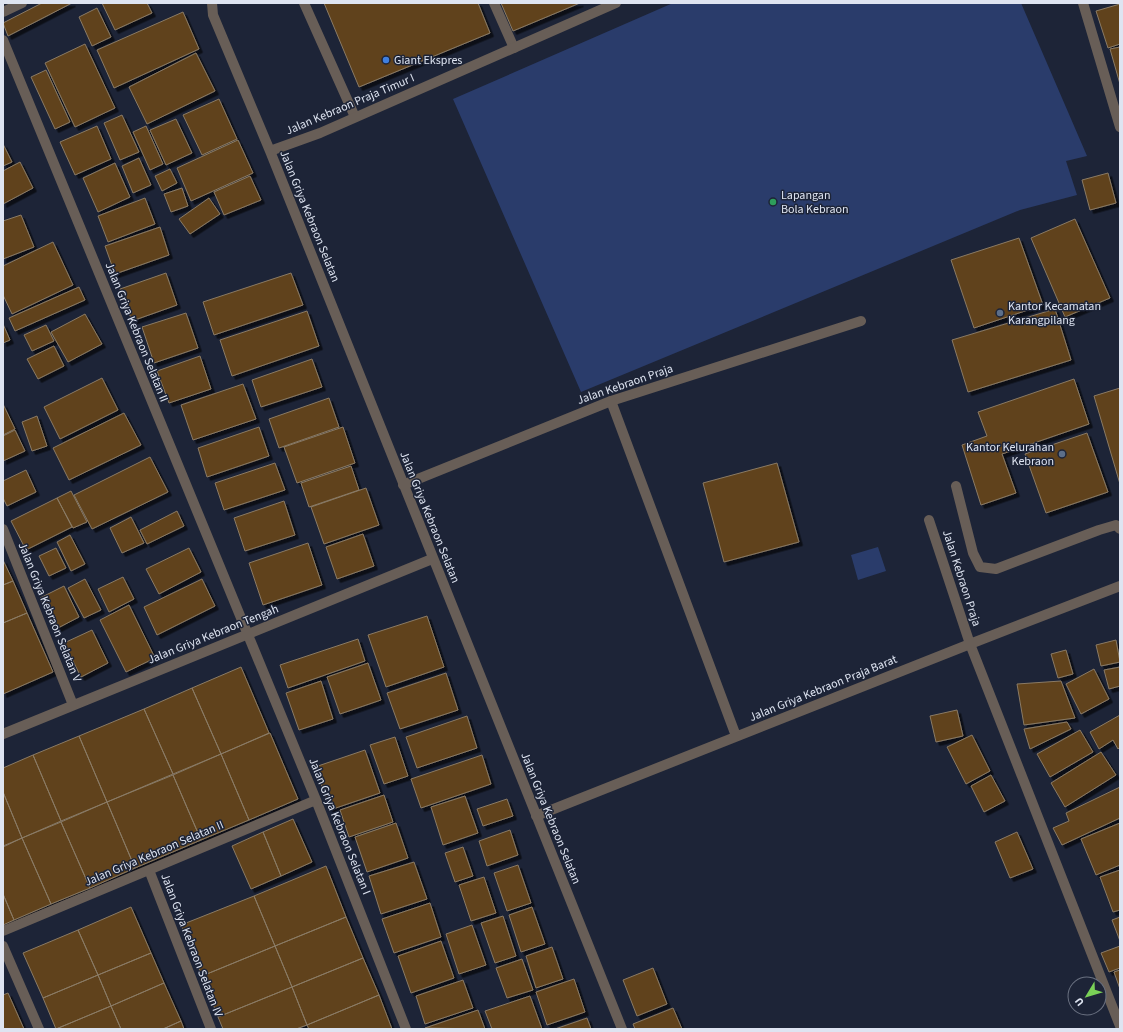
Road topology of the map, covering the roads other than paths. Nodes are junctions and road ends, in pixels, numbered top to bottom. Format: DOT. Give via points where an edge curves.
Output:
graph roads {
  1 [pos="22,3"];
  2 [pos="212,3"];
  3 [pos="304,3"];
  4 [pos="494,3"];
  5 [pos="616,3"];
  6 [pos="1083,3"];
  7 [pos="3,12"];
  8 [pos="3,40"];
  9 [pos="514,48"];
  10 [pos="354,117"];
  11 [pos="1120,127"];
  12 [pos="270,151"];
  13 [pos="861,320"];
  14 [pos="611,401"];
  15 [pos="403,485"];
  16 [pos="956,486"];
  17 [pos="929,520"];
  18 [pos="3,529"];
  19 [pos="1120,529"];
  20 [pos="432,559"];
  21 [pos="1120,586"];
  22 [pos="247,634"];
  23 [pos="970,644"];
  24 [pos="73,705"];
  25 [pos="3,734"];
  26 [pos="736,736"];
  27 [pos="316,800"];
  28 [pos="536,816"];
  29 [pos="149,870"];
  30 [pos="3,931"];
  31 [pos="3,946"];
  32 [pos="1120,1026"];
  33 [pos="39,1029"];
  34 [pos="211,1029"];
  35 [pos="406,1029"];
  36 [pos="622,1029"];
  1 -- 7 [label="street"];
  2 -- 12 [label="street, Jalan Griya Kebraon Selatan" via="213,15"];
  3 -- 10 [label="street"];
  4 -- 9 [label="street"];
  5 -- 9 [label="street, Jalan Kebraon Praja Timur I"];
  6 -- 11 [label="street"];
  8 -- 22 [label="street, Jalan Griya Kebraon Selatan II"];
  9 -- 10 [label="street, Jalan Kebraon Praja Timur I"];
  10 -- 12 [label="street, Jalan Kebraon Praja Timur I" via="320,133"];
  12 -- 15 [label="street, Jalan Griya Kebraon Selatan"];
  13 -- 14 [label="street, Jalan Kebraon Praja"];
  14 -- 15 [label="street, Jalan Kebraon Praja"];
  14 -- 26 [label="street"];
  15 -- 20 [label="street, Jalan Griya Kebraon Selatan"];
  16 -- 19 [label="street" via="973,553 980,567 996,569 1098,530 1116,525"];
  17 -- 23 [label="street, Jalan Kebraon Praja"];
  18 -- 24 [label="street, Jalan Griya Kebraon Selatan V"];
  20 -- 22 [label="street, Jalan Griya Kebraon Tengah"];
  20 -- 28 [label="street, Jalan Griya Kebraon Selatan"];
  21 -- 23 [label="street, Jalan Griya Kebraon Praja Barat"];
  22 -- 24 [label="street, Jalan Griya Kebraon Tengah"];
  22 -- 27 [label="street, Jalan Griya Kebraon Selatan I"];
  23 -- 26 [label="street, Jalan Griya Kebraon Praja Barat"];
  23 -- 32 [label="street, Jalan Kebraon Praja"];
  24 -- 25 [label="street, Jalan Griya Kebraon Tengah"];
  26 -- 28 [label="street, Jalan Griya Kebraon Praja Barat"];
  27 -- 29 [label="street, Jalan Griya Kebraon Selatan II"];
  27 -- 35 [label="street, Jalan Griya Kebraon Selatan I"];
  28 -- 36 [label="street, Jalan Griya Kebraon Selatan"];
  29 -- 30 [label="street, Jalan Griya Kebraon Selatan II"];
  29 -- 34 [label="street, Jalan Griya Kebraon Selatan IV"];
  31 -- 33 [label="street"];
}
